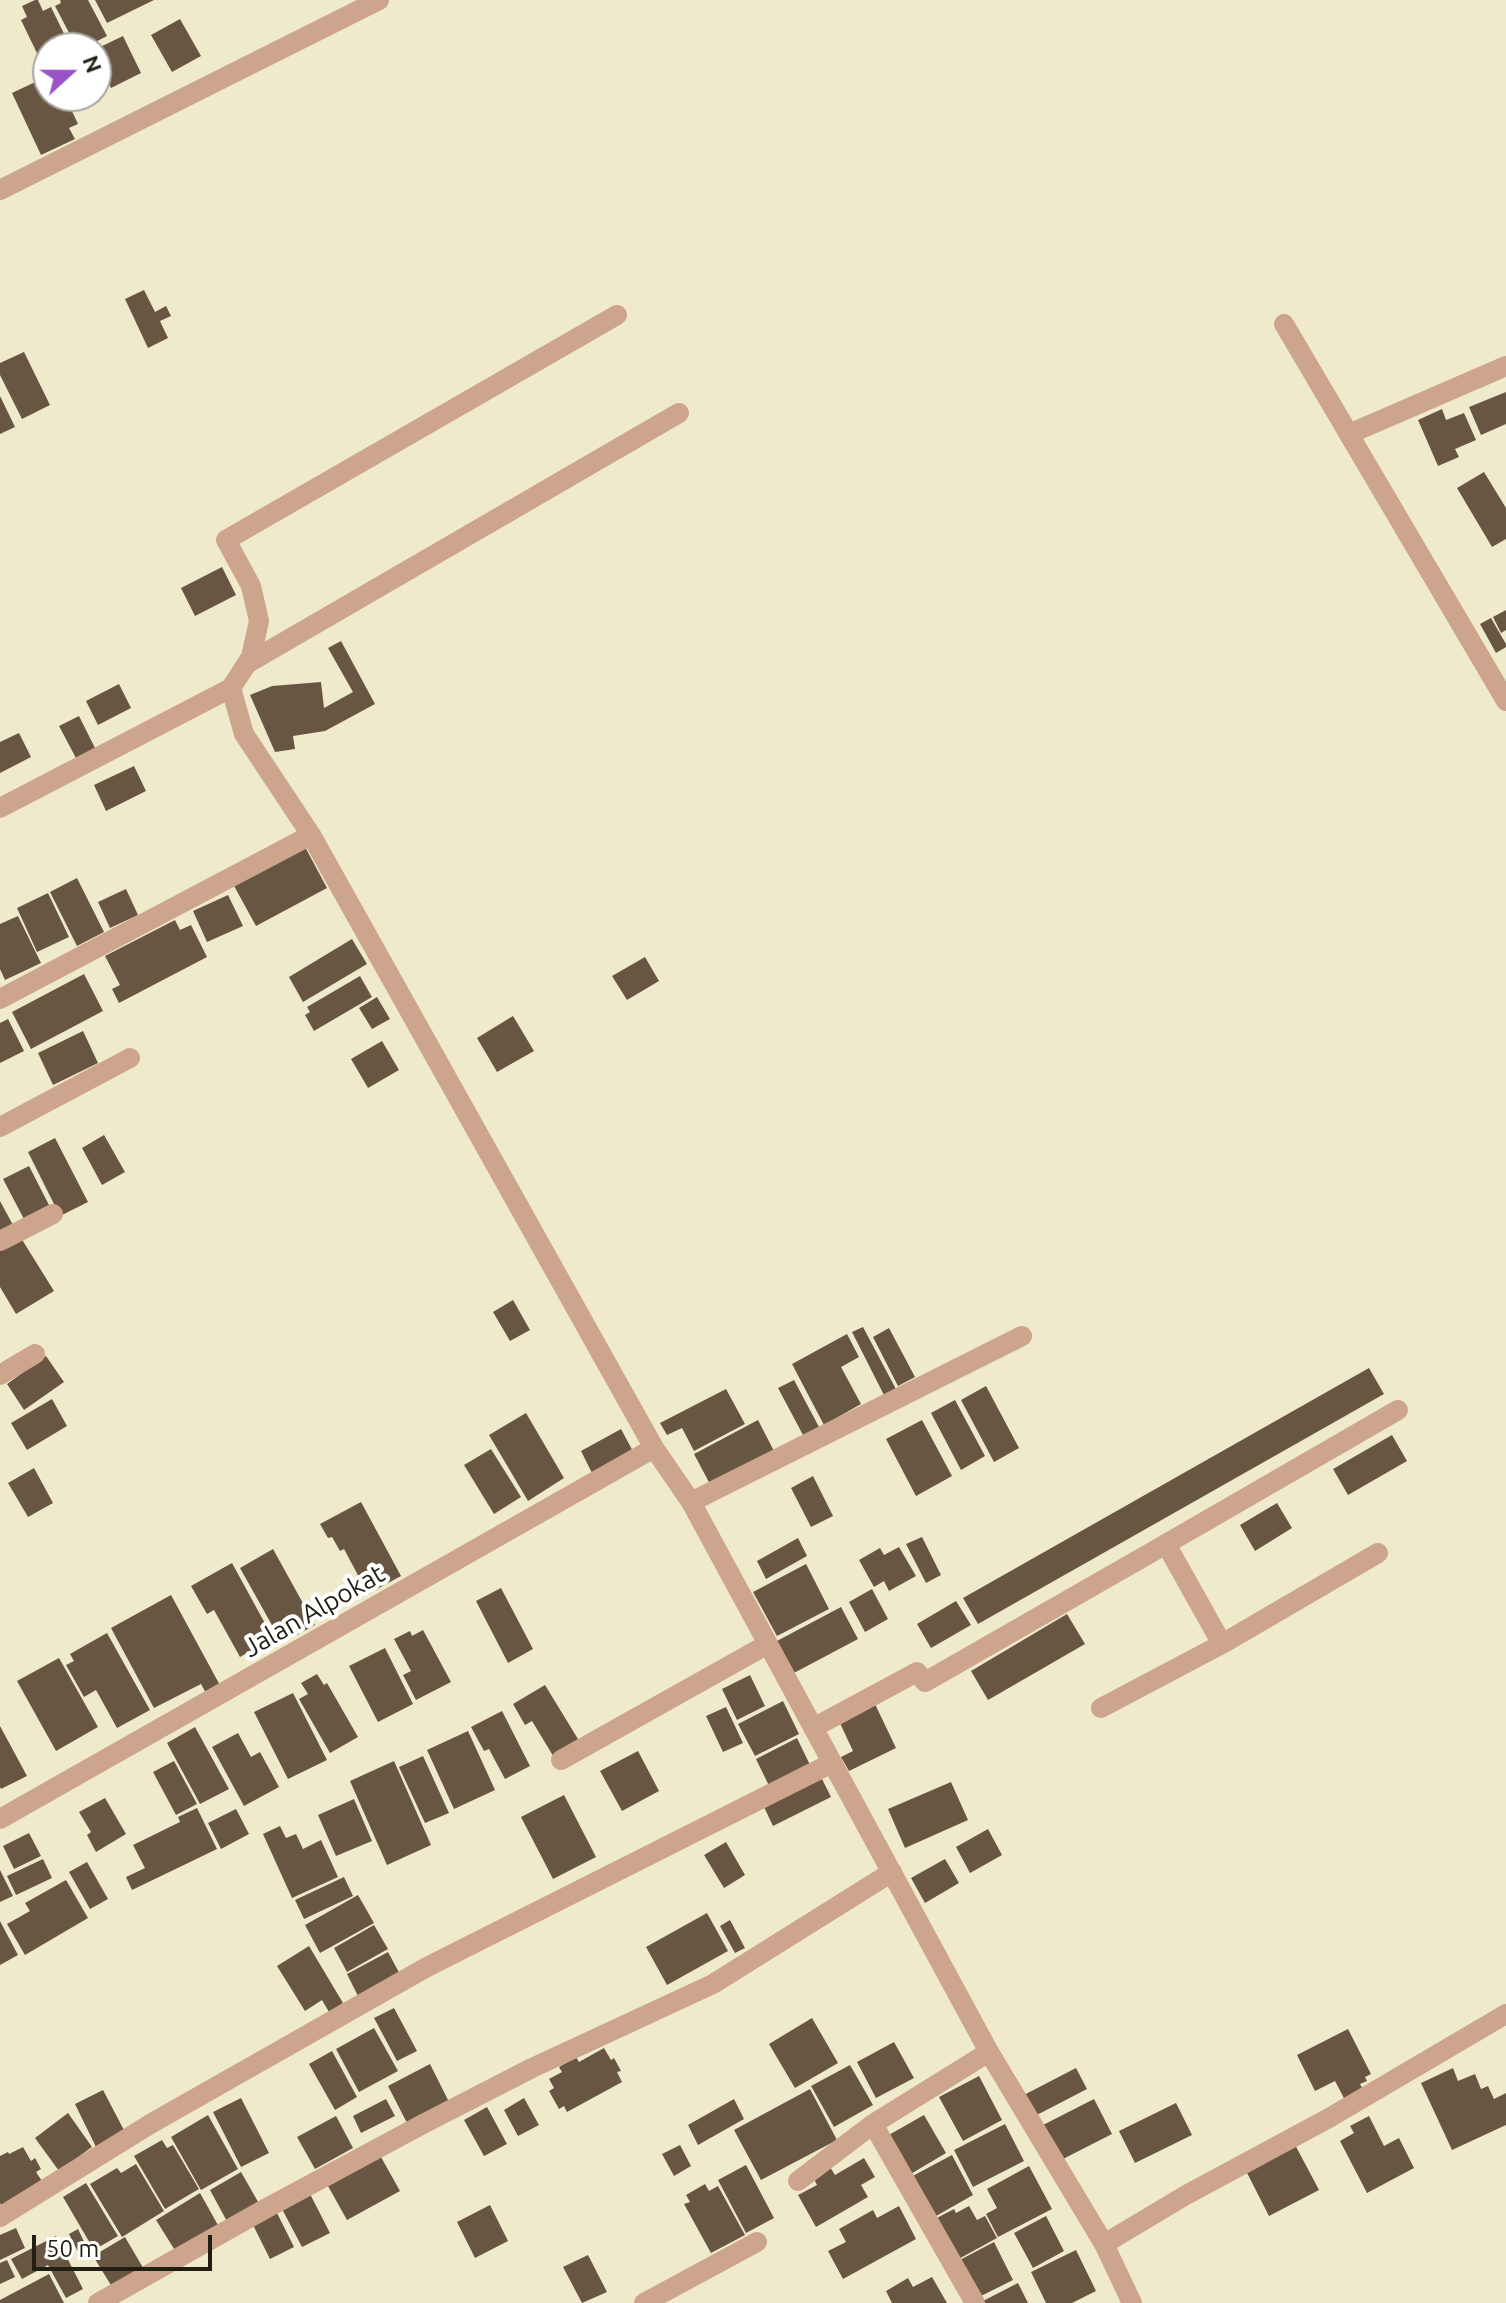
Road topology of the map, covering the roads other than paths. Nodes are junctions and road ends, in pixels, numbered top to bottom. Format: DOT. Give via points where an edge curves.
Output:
graph roads {
  1 [pos="379,0"];
  2 [pos="0,190"];
  3 [pos="617,315"];
  4 [pos="1284,324"];
  5 [pos="1506,366"];
  6 [pos="679,413"];
  7 [pos="1349,434"];
  8 [pos="248,663"];
  9 [pos="231,688"];
  10 [pos="1506,701"];
  11 [pos="0,808"];
  12 [pos="311,835"];
  13 [pos="0,999"];
  14 [pos="130,1058"];
  15 [pos="0,1127"];
  16 [pos="53,1214"];
  17 [pos="0,1241"];
  18 [pos="1022,1336"];
  19 [pos="35,1354"];
  20 [pos="0,1375"];
  21 [pos="1398,1410"];
  22 [pos="654,1448"];
  23 [pos="691,1502"];
  24 [pos="1166,1544"];
  25 [pos="1378,1553"];
  26 [pos="768,1644"];
  27 [pos="1222,1644"];
  28 [pos="1101,1708"];
  29 [pos="813,1728"];
  30 [pos="561,1760"];
  31 [pos="832,1763"];
  32 [pos="0,1819"];
  33 [pos="892,1872"];
  34 [pos="1506,2014"];
  35 [pos="989,2052"];
  36 [pos="873,2124"];
  37 [pos="798,2181"];
  38 [pos="0,2217"];
  39 [pos="757,2242"];
  40 [pos="1104,2244"];
  41 [pos="98,2303"];
  42 [pos="644,2303"];
  43 [pos="975,2303"];
  44 [pos="1132,2303"];
  1 -- 2 [label="street"];
  3 -- 8 [label="street" via="226,540 251,586 259,621"];
  4 -- 7 [label="street"];
  5 -- 7 [label="street"];
  6 -- 8 [label="street"];
  7 -- 10 [label="street"];
  8 -- 9 [label="street"];
  9 -- 11 [label="street"];
  9 -- 12 [label="street" via="244,734"];
  12 -- 13 [label="street"];
  12 -- 22 [label="street"];
  14 -- 15 [label="street"];
  16 -- 17 [label="street"];
  18 -- 23 [label="street"];
  19 -- 20 [label="street"];
  21 -- 24 [label="street"];
  22 -- 23 [label="street"];
  22 -- 32 [label="street, Jalan Alpokat"];
  23 -- 26 [label="street"];
  24 -- 27 [label="street"];
  24 -- 29 [label="street" via="925,1682 917,1672"];
  25 -- 27 [label="street"];
  26 -- 29 [label="street"];
  26 -- 30 [label="street"];
  27 -- 28 [label="street"];
  29 -- 31 [label="street"];
  31 -- 33 [label="street"];
  31 -- 38 [label="street" via="427,1967 152,2123"];
  33 -- 35 [label="street"];
  33 -- 41 [label="street" via="713,1984 423,2124"];
  34 -- 40 [label="street"];
  35 -- 36 [label="street"];
  35 -- 40 [label="street"];
  36 -- 37 [label="street"];
  36 -- 43 [label="street"];
  39 -- 42 [label="street"];
  40 -- 44 [label="street"];
}
